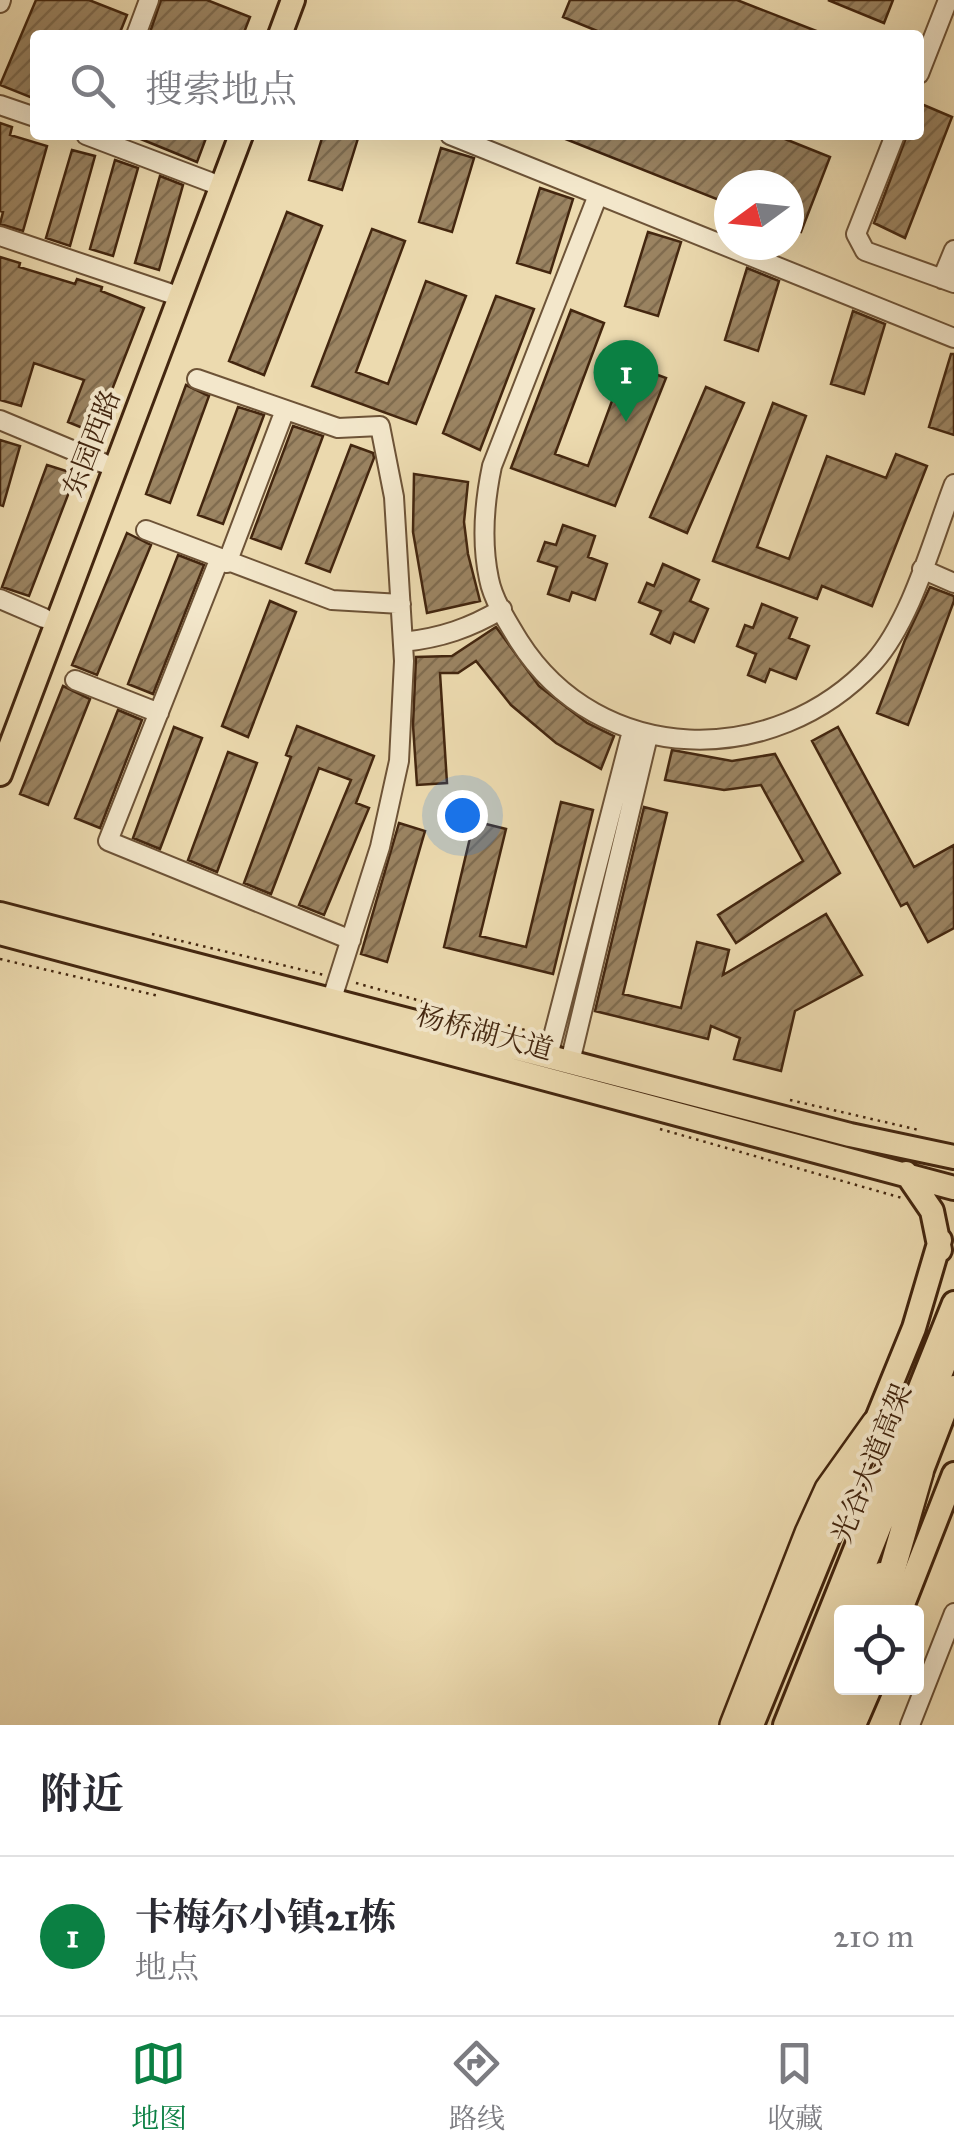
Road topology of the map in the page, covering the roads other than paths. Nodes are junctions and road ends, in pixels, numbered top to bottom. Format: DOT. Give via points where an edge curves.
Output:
graph roads {
  1 [pos="149,0"];
  2 [pos="279,0"];
  3 [pos="293,0"];
  4 [pos="948,0"];
  5 [pos="138,30"];
  6 [pos="268,30"];
  7 [pos="282,30"];
  8 [pos="924,61"];
  9 [pos="0,105"];
  10 [pos="30,115"];
  11 [pos="105,140"];
  12 [pos="226,140"];
  13 [pos="239,140"];
  14 [pos="462,140"];
  15 [pos="893,140"];
  16 [pos="210,182"];
  17 [pos="598,195"];
  18 [pos="0,236"];
  19 [pos="954,250"];
  20 [pos="948,281"];
  21 [pos="168,293"];
  22 [pos="954,338"];
  23 [pos="198,379"];
  24 [pos="285,410"];
  25 [pos="0,420"];
  26 [pos="103,464"];
  27 [pos="954,484"];
  28 [pos="146,530"];
  29 [pos="223,561"];
  30 [pos="922,570"];
  31 [pos="954,582"];
  32 [pos="0,599"];
  33 [pos="401,604"];
  34 [pos="502,609"];
  35 [pos="44,618"];
  36 [pos="403,642"];
  37 [pos="75,680"];
  38 [pos="159,713"];
  39 [pos="0,731"];
  40 [pos="640,734"];
  41 [pos="0,774"];
  42 [pos="0,914"];
  43 [pos="0,933"];
  44 [pos="351,940"];
  45 [pos="332,1000"];
  46 [pos="557,1052"];
  47 [pos="954,1144"];
  48 [pos="910,1148"];
  49 [pos="954,1157"];
  50 [pos="906,1173"];
  51 [pos="954,1188"];
  52 [pos="940,1240"];
  53 [pos="954,1303"];
  54 [pos="946,1340"];
  55 [pos="954,1366"];
  56 [pos="954,1386"];
  57 [pos="874,1423"];
  58 [pos="896,1446"];
  59 [pos="920,1473"];
  60 [pos="954,1474"];
  61 [pos="813,1572"];
  62 [pos="847,1605"];
  63 [pos="859,1605"];
  64 [pos="869,1605"];
  65 [pos="882,1605"];
  66 [pos="903,1605"];
  67 [pos="954,1613"];
  68 [pos="834,1638"];
  69 [pos="834,1671"];
  70 [pos="834,1693"];
  71 [pos="849,1695"];
  72 [pos="867,1695"];
  73 [pos="742,1718"];
  74 [pos="785,1725"];
  75 [pos="799,1725"];
  76 [pos="812,1725"];
  77 [pos="821,1725"];
  78 [pos="838,1725"];
  79 [pos="854,1725"];
  80 [pos="910,1725"];
  1 -- 5 [label="street"];
  2 -- 6 [label="main road"];
  3 -- 7 [label="main road"];
  4 -- 8 [label="street"];
  9 -- 10 [label="street"];
  11 -- 16 [label="street"];
  12 -- 16 [label="main road, 东园西路"];
  13 -- 41 [label="main road, 东园西路"];
  14 -- 17 [label="street"];
  15 -- 20 [label="street" via="856,234 866,250"];
  16 -- 21 [label="main road, 东园西路"];
  17 -- 22 [label="street"];
  17 -- 34 [label="street" via="492,466 485,543 490,583"];
  18 -- 21 [label="street"];
  19 -- 20 [label="street"];
  21 -- 26 [label="main road, 东园西路"];
  23 -- 24 [label="street"];
  24 -- 29 [label="street"];
  24 -- 33 [label="street" via="338,428 380,426 394,497"];
  25 -- 26 [label="street"];
  26 -- 35 [label="main road, 东园西路"];
  27 -- 30 [label="street"];
  28 -- 29 [label="street"];
  29 -- 33 [label="street" via="332,600"];
  29 -- 38 [label="street"];
  30 -- 31 [label="street"];
  30 -- 40 [label="street" via="874,662 829,699 753,735 712,740"];
  32 -- 35 [label="street"];
  33 -- 36 [label="street"];
  34 -- 36 [label="street" via="473,626"];
  34 -- 40 [label="street" via="536,668 576,700"];
  35 -- 39 [label="main road, 东园西路"];
  36 -- 44 [label="street" via="399,761"];
  37 -- 38 [label="street"];
  38 -- 44 [label="street" via="108,841"];
  40 -- 46 [label="street"];
  40 -- 46 [label="street"];
  42 -- 45 [label="main road, 杨桥湖大道"];
  43 -- 45 [label="main road, 杨桥湖大道"];
  44 -- 45 [label="street"];
  45 -- 46 [label="main road, 杨桥湖大道"];
  45 -- 50 [label="main road, 杨桥湖大道"];
  46 -- 48 [label="main road, 杨桥湖大道"];
  47 -- 48 [label="main road"];
  48 -- 49 [label="main road, 杨桥湖大道"];
  50 -- 51 [label="main road, 杨桥湖大道"];
  50 -- 52 [label="main road" via="929,1206"];
  52 -- 54 [label="main road"];
  52 -- 57 [label="main road" via="914,1328"];
  53 -- 54 [label="main road"];
  54 -- 58 [label="main road"];
  54 -- 62 [label="highway, 光谷大道高架"];
  55 -- 63 [label="highway, 光谷大道高架"];
  56 -- 59 [label="main road"];
  57 -- 61 [label="main road"];
  57 -- 73 [label="highway" via="828,1489 808,1532"];
  58 -- 61 [label="main road"];
  58 -- 74 [label="main road"];
  59 -- 64 [label="main road"];
  59 -- 65 [label="highway"];
  60 -- 66 [label="main road"];
  61 -- 73 [label="main road"];
  67 -- 80 [label="street"];
  68 -- 75 [label="highway, 光谷大道高架"];
  69 -- 76 [label="highway"];
  70 -- 77 [label="main road"];
  71 -- 78 [label="highway"];
  72 -- 79 [label="main road"];
}
